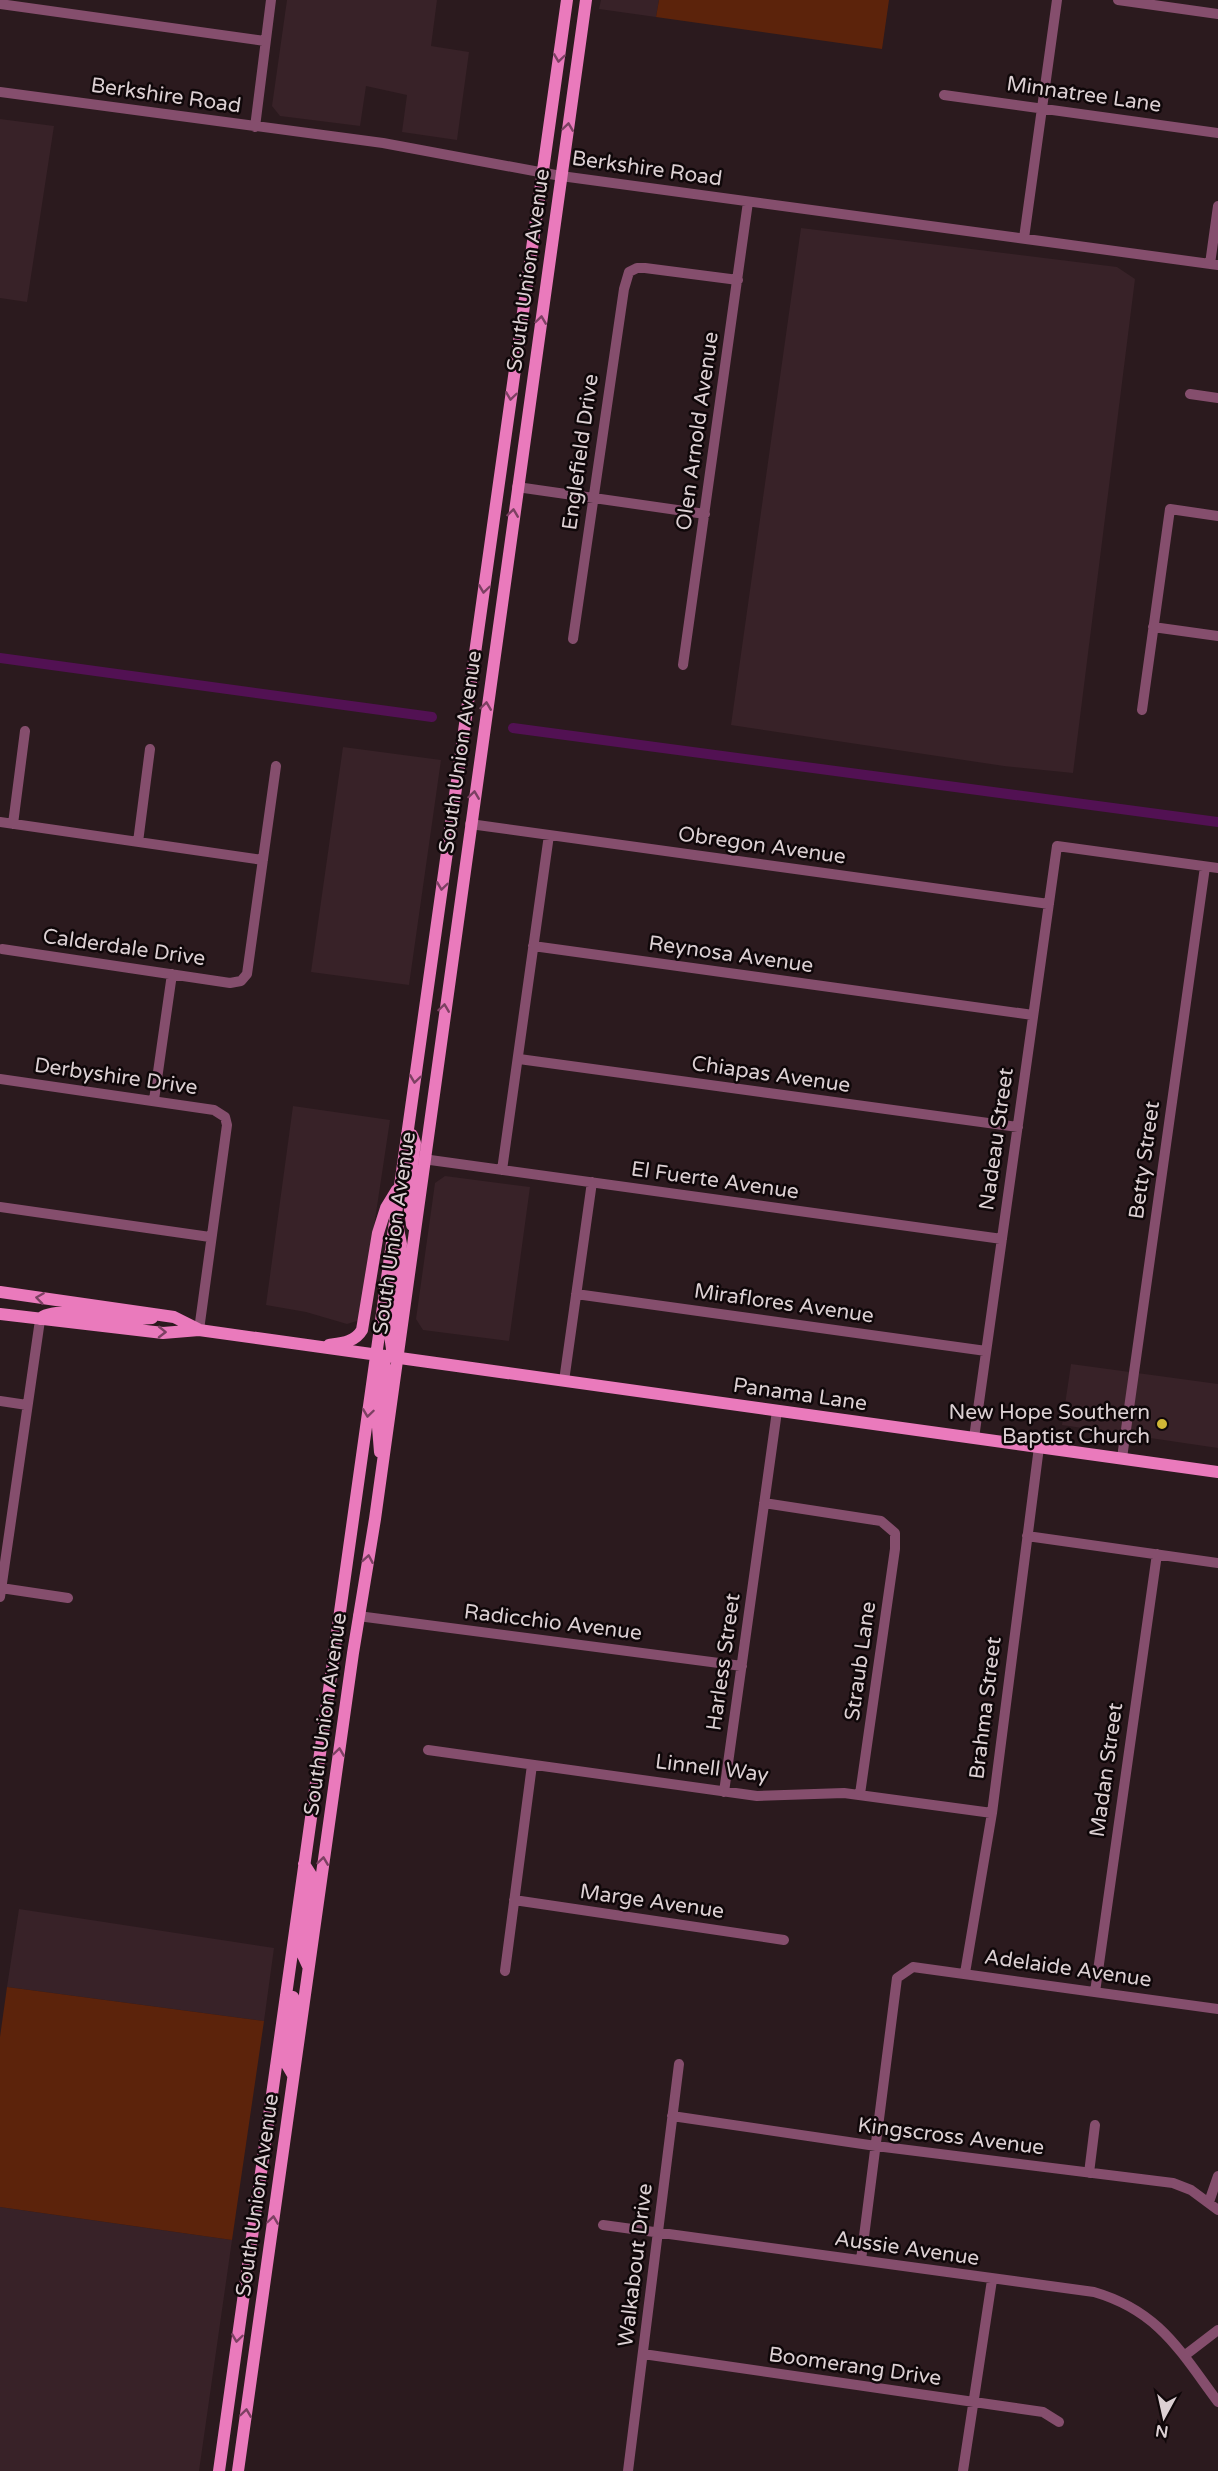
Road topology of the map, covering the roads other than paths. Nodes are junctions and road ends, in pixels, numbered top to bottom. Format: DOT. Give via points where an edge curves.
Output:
graph roads {
  1 [pos="271,0"];
  2 [pos="567,0"];
  3 [pos="586,0"];
  4 [pos="1057,0"];
  5 [pos="1118,0"];
  6 [pos="0,4"];
  7 [pos="1218,14"];
  8 [pos="265,41"];
  9 [pos="0,92"];
  10 [pos="944,95"];
  11 [pos="1042,108"];
  12 [pos="255,127"];
  13 [pos="1218,133"];
  14 [pos="543,171"];
  15 [pos="561,176"];
  16 [pos="748,202"];
  17 [pos="1218,206"];
  18 [pos="1024,238"];
  19 [pos="1214,265"];
  20 [pos="738,280"];
  21 [pos="1190,394"];
  22 [pos="1218,398"];
  23 [pos="517,487"];
  24 [pos="594,498"];
  25 [pos="705,514"];
  26 [pos="1218,516"];
  27 [pos="1153,627"];
  28 [pos="1218,636"];
  29 [pos="573,639"];
  30 [pos="683,665"];
  31 [pos="1142,710"];
  32 [pos="25,731"];
  33 [pos="150,749"];
  34 [pos="276,766"];
  35 [pos="0,822"];
  36 [pos="14,824"];
  37 [pos="470,824"];
  38 [pos="549,835"];
  39 [pos="138,842"];
  40 [pos="263,860"];
  41 [pos="1205,867"];
  42 [pos="1218,868"];
  43 [pos="1049,904"];
  44 [pos="533,946"];
  45 [pos="2,949"];
  46 [pos="172,974"];
  47 [pos="1033,1016"];
  48 [pos="519,1059"];
  49 [pos="0,1079"];
  50 [pos="154,1100"];
  51 [pos="1018,1127"];
  52 [pos="407,1134"];
  53 [pos="423,1159"];
  54 [pos="502,1170"];
  55 [pos="592,1182"];
  56 [pos="400,1184"];
  57 [pos="0,1207"];
  58 [pos="395,1219"];
  59 [pos="414,1235"];
  60 [pos="210,1237"];
  61 [pos="1002,1239"];
  62 [pos="0,1292"];
  63 [pos="576,1294"];
  64 [pos="0,1314"];
  65 [pos="168,1316"];
  66 [pos="40,1320"];
  67 [pos="199,1330"];
  68 [pos="319,1347"];
  69 [pos="986,1351"];
  70 [pos="376,1355"];
  71 [pos="397,1358"];
  72 [pos="564,1381"];
  73 [pos="0,1401"];
  74 [pos="27,1405"];
  75 [pos="777,1411"];
  76 [pos="974,1438"];
  77 [pos="1039,1447"];
  78 [pos="1122,1458"];
  79 [pos="382,1468"];
  80 [pos="1218,1472"];
  81 [pos="765,1503"];
  82 [pos="5,1531"];
  83 [pos="1027,1536"];
  84 [pos="1157,1554"];
  85 [pos="1218,1563"];
  86 [pos="1,1592"];
  87 [pos="68,1598"];
  88 [pos="358,1616"];
  89 [pos="742,1666"];
  90 [pos="428,1750"];
  91 [pos="532,1765"];
  92 [pos="724,1792"];
  93 [pos="860,1794"];
  94 [pos="992,1813"];
  95 [pos="304,1864"];
  96 [pos="514,1900"];
  97 [pos="784,1940"];
  98 [pos="308,1966"];
  99 [pos="505,1971"];
  100 [pos="965,1973"];
  101 [pos="287,1989"];
  102 [pos="1095,1992"];
  103 [pos="1218,2009"];
  104 [pos="679,2064"];
  105 [pos="293,2074"];
  106 [pos="672,2116"];
  107 [pos="1095,2125"];
  108 [pos="876,2146"];
  109 [pos="1089,2173"];
  110 [pos="1218,2176"];
  111 [pos="1214,2206"];
  112 [pos="603,2225"];
  113 [pos="658,2232"];
  114 [pos="861,2260"];
  115 [pos="992,2280"];
  116 [pos="1218,2330"];
  117 [pos="643,2354"];
  118 [pos="1184,2356"];
  119 [pos="1218,2402"];
  120 [pos="974,2403"];
  121 [pos="1059,2422"];
  122 [pos="219,2471"];
  123 [pos="238,2471"];
  124 [pos="628,2471"];
  125 [pos="963,2471"];
  1 -- 8 [label="street"];
  2 -- 14 [label="main road, South Union Avenue, one-way"];
  15 -- 3 [label="main road, South Union Avenue, one-way"];
  4 -- 11 [label="street"];
  5 -- 7 [label="street"];
  6 -- 8 [label="street"];
  8 -- 12 [label="street"];
  9 -- 12 [label="street, Berkshire Road"];
  10 -- 11 [label="street, Minnatree Lane"];
  11 -- 13 [label="street, Minnatree Lane"];
  11 -- 18 [label="street"];
  12 -- 14 [label="street, Berkshire Road" via="382,143"];
  14 -- 15 [label="street, Berkshire Road"];
  14 -- 52 [label="main road, South Union Avenue, one-way"];
  15 -- 16 [label="street, Berkshire Road"];
  23 -- 15 [label="main road, South Union Avenue, one-way"];
  16 -- 18 [label="street, Berkshire Road"];
  16 -- 20 [label="street, Olen Arnold Avenue"];
  17 -- 19 [label="street"];
  18 -- 19 [label="street, Berkshire Road"];
  20 -- 24 [label="street, Englefield Drive" via="645,268 629,272"];
  20 -- 25 [label="street, Olen Arnold Avenue"];
  21 -- 22 [label="street"];
  23 -- 24 [label="street"];
  37 -- 23 [label="main road, South Union Avenue, one-way"];
  24 -- 25 [label="street"];
  24 -- 29 [label="street, Englefield Drive"];
  25 -- 30 [label="street, Olen Arnold Avenue"];
  26 -- 27 [label="street" via="1170,509"];
  27 -- 28 [label="street"];
  27 -- 31 [label="street"];
  32 -- 36 [label="street"];
  33 -- 39 [label="street"];
  34 -- 40 [label="street"];
  35 -- 36 [label="street"];
  36 -- 39 [label="street"];
  37 -- 38 [label="street, Obregon Avenue"];
  53 -- 37 [label="main road, South Union Avenue, one-way"];
  38 -- 43 [label="street, Obregon Avenue"];
  38 -- 44 [label="street"];
  39 -- 40 [label="street"];
  40 -- 46 [label="street, Calderdale Drive" via="247,974 241,981 230,983"];
  41 -- 42 [label="street"];
  41 -- 43 [label="street, Nadeau Street" via="1057,846"];
  41 -- 78 [label="street, Betty Street"];
  43 -- 47 [label="street, Nadeau Street"];
  44 -- 47 [label="street, Reynosa Avenue"];
  44 -- 48 [label="street"];
  45 -- 46 [label="street, Calderdale Drive"];
  46 -- 50 [label="street"];
  47 -- 51 [label="street, Nadeau Street"];
  48 -- 51 [label="street, Chiapas Avenue"];
  48 -- 54 [label="street"];
  49 -- 50 [label="street, Derbyshire Drive"];
  50 -- 60 [label="street, Derbyshire Drive" via="214,1110 225,1117"];
  51 -- 61 [label="street, Nadeau Street"];
  52 -- 56 [label="main road, South Union Avenue"];
  52 -- 59 [label="main road" via="412,1135 415,1143 408,1204"];
  53 -- 54 [label="street, El Fuerte Avenue"];
  53 -- 59 [label="main road, South Union Avenue"];
  54 -- 55 [label="street, El Fuerte Avenue"];
  55 -- 61 [label="street, El Fuerte Avenue"];
  55 -- 63 [label="street"];
  56 -- 58 [label="main road, South Union Avenue"];
  56 -- 68 [label="main road" via="378,1233 362,1330 348,1342"];
  57 -- 60 [label="street"];
  58 -- 70 [label="main road, South Union Avenue"];
  58 -- 71 [label="main road" via="401,1244 390,1335"];
  59 -- 71 [label="main road, South Union Avenue"];
  60 -- 67 [label="street"];
  61 -- 69 [label="street, Nadeau Street"];
  65 -- 62 [label="main road, one-way"];
  63 -- 69 [label="street, Miraflores Avenue"];
  63 -- 72 [label="street"];
  64 -- 66 [label="main road"];
  65 -- 66 [label="main road" via="137,1320 56,1312"];
  65 -- 67 [label="main road"];
  66 -- 67 [label="main road, one-way" via="163,1333"];
  66 -- 74 [label="street"];
  67 -- 68 [label="main road, Panama Lane"];
  68 -- 70 [label="main road, Panama Lane"];
  69 -- 76 [label="street, Nadeau Street"];
  70 -- 71 [label="main road, Panama Lane"];
  70 -- 79 [label="main road" via="384,1364 378,1427"];
  70 -- 95 [label="main road, South Union Avenue, one-way"];
  71 -- 72 [label="main road, Panama Lane"];
  71 -- 79 [label="main road, South Union Avenue"];
  72 -- 75 [label="main road, Panama Lane"];
  73 -- 74 [label="street"];
  74 -- 82 [label="street"];
  75 -- 76 [label="main road, Panama Lane"];
  75 -- 81 [label="street, Harless Street"];
  76 -- 77 [label="main road, Panama Lane"];
  77 -- 78 [label="main road, Panama Lane"];
  77 -- 83 [label="street, Brahma Street"];
  78 -- 80 [label="main road, Panama Lane"];
  88 -- 79 [label="main road, South Union Avenue, one-way"];
  81 -- 89 [label="street, Harless Street"];
  81 -- 93 [label="street, Straub Lane" via="881,1521 895,1533 896,1549"];
  82 -- 86 [label="street"];
  83 -- 84 [label="street"];
  83 -- 94 [label="street, Brahma Street"];
  84 -- 85 [label="street"];
  84 -- 102 [label="street, Madan Street"];
  86 -- 87 [label="street"];
  88 -- 89 [label="street, Radicchio Avenue"];
  98 -- 88 [label="main road, South Union Avenue, one-way"];
  89 -- 92 [label="street, Harless Street"];
  90 -- 91 [label="street, Linnell Way"];
  91 -- 92 [label="street, Linnell Way"];
  91 -- 96 [label="street"];
  92 -- 93 [label="street, Linnell Way" via="757,1796"];
  93 -- 94 [label="street, Linnell Way"];
  94 -- 100 [label="street, Brahma Street"];
  95 -- 98 [label="main road" via="311,1875 301,1951"];
  95 -- 101 [label="main road, South Union Avenue"];
  96 -- 97 [label="street, Marge Avenue"];
  96 -- 99 [label="street"];
  98 -- 105 [label="main road, South Union Avenue"];
  100 -- 102 [label="street, Adelaide Avenue"];
  100 -- 108 [label="street, Adelaide Avenue" via="913,1967 897,1978"];
  101 -- 105 [label="main road" via="294,1998 285,2063"];
  101 -- 122 [label="main road, South Union Avenue, one-way"];
  102 -- 103 [label="street, Adelaide Avenue"];
  104 -- 106 [label="street, Walkabout Drive"];
  123 -- 105 [label="main road, South Union Avenue, one-way"];
  106 -- 108 [label="street, Kingscross Avenue"];
  106 -- 113 [label="street, Walkabout Drive"];
  107 -- 109 [label="street"];
  108 -- 109 [label="street, Kingscross Avenue"];
  108 -- 114 [label="street"];
  109 -- 111 [label="street, Kingscross Avenue" via="1173,2183"];
  110 -- 111 [label="street"];
  112 -- 113 [label="street, Aussie Avenue"];
  113 -- 114 [label="street, Aussie Avenue"];
  113 -- 117 [label="street, Walkabout Drive"];
  114 -- 115 [label="street, Aussie Avenue"];
  115 -- 118 [label="street, Aussie Avenue" via="1094,2292 1112,2298 1143,2314 1165,2332"];
  115 -- 120 [label="street"];
  116 -- 118 [label="street"];
  117 -- 120 [label="street, Boomerang Drive"];
  117 -- 124 [label="street, Walkabout Drive"];
  118 -- 119 [label="street, Aussie Avenue"];
  120 -- 121 [label="street, Boomerang Drive" via="1043,2412"];
  120 -- 125 [label="street"];
}
